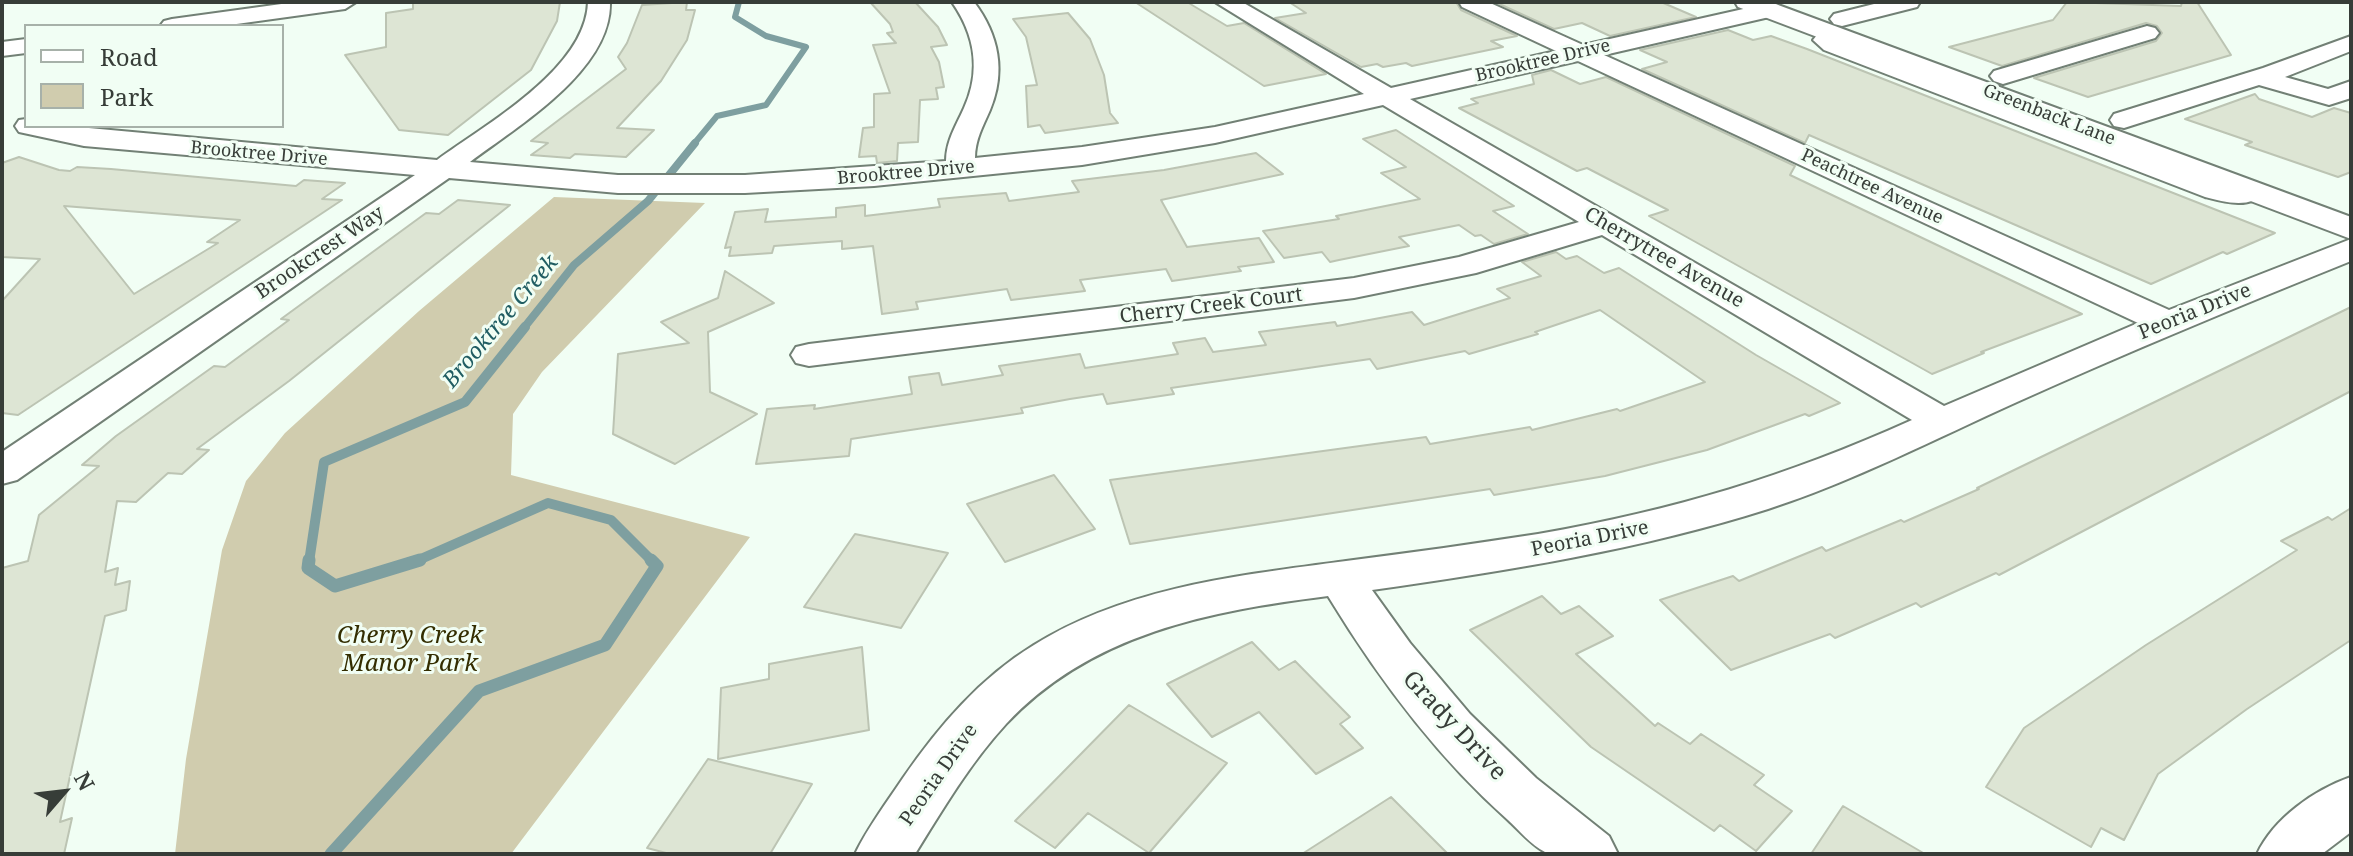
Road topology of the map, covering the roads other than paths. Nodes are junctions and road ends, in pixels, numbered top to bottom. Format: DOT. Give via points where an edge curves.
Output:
graph roads {
  1 [pos="599,2"];
  2 [pos="963,2"];
  3 [pos="1226,2"];
  4 [pos="1470,2"];
  5 [pos="1797,2"];
  6 [pos="1909,2"];
  7 [pos="1758,6"];
  8 [pos="338,9"];
  9 [pos="192,24"];
  10 [pos="1840,28"];
  11 [pos="2147,33"];
  12 [pos="24,46"];
  13 [pos="2,49"];
  14 [pos="2346,49"];
  15 [pos="1578,52"];
  16 [pos="2003,76"];
  17 [pos="2257,77"];
  18 [pos="1387,96"];
  19 [pos="2344,97"];
  20 [pos="2,116"];
  21 [pos="2124,120"];
  22 [pos="24,124"];
  23 [pos="41,128"];
  24 [pos="962,169"];
  25 [pos="438,171"];
  26 [pos="2250,191"];
  27 [pos="2351,202"];
  28 [pos="1606,224"];
  29 [pos="2351,229"];
  30 [pos="2351,249"];
  31 [pos="2166,322"];
  32 [pos="809,355"];
  33 [pos="1941,421"];
  34 [pos="2,471"];
  35 [pos="1341,579"];
  36 [pos="2351,800"];
  37 [pos="884,854"];
  38 [pos="1589,854"];
  39 [pos="2286,854"];
  1 -- 25 [label="street, Brookcrest Way" via="588,43 562,76"];
  2 -- 24 [label="street" via="985,40 987,79 963,135"];
  3 -- 18 [label="street, Cherrytree Avenue"];
  4 -- 15 [label="street, Peachtree Avenue"];
  5 -- 10 [label="main road, Greenback Lane"];
  6 -- 10 [label="street"];
  7 -- 10 [label="main road, Greenback Lane"];
  7 -- 15 [label="street, Brooktree Drive"];
  8 -- 9 [label="street"];
  10 -- 16 [label="main road, Greenback Lane"];
  10 -- 26 [label="street" via="1825,40 2216,191"];
  11 -- 16 [label="street"];
  12 -- 13 [label="street"];
  14 -- 17 [label="street"];
  15 -- 18 [label="street, Brooktree Drive"];
  15 -- 31 [label="street, Peachtree Avenue"];
  16 -- 21 [label="main road, Greenback Lane"];
  17 -- 19 [label="street"];
  17 -- 21 [label="street"];
  18 -- 24 [label="street, Brooktree Drive" via="1215,135"];
  18 -- 28 [label="street, Cherrytree Avenue"];
  20 -- 22 [label="street, Brooktree Drive"];
  21 -- 27 [label="main road, Greenback Lane"];
  23 -- 25 [label="street, Brooktree Drive" via="84,138"];
  24 -- 25 [label="street, Brooktree Drive" via="700,186"];
  25 -- 34 [label="street, Brookcrest Way"];
  26 -- 29 [label="main road"];
  28 -- 32 [label="street, Cherry Creek Court" via="1464,266 1354,288"];
  28 -- 33 [label="street, Cherrytree Avenue"];
  30 -- 31 [label="street, Peoria Drive"];
  31 -- 33 [label="street, Peoria Drive"];
  33 -- 35 [label="street, Peoria Drive" via="1809,481 1652,527 1539,550"];
  35 -- 37 [label="street, Peoria Drive" via="1171,604 1059,653 1008,690 962,735"];
  35 -- 38 [label="street, Grady Drive" via="1378,640 1429,705 1495,773"];
  36 -- 39 [label="street"];
}
